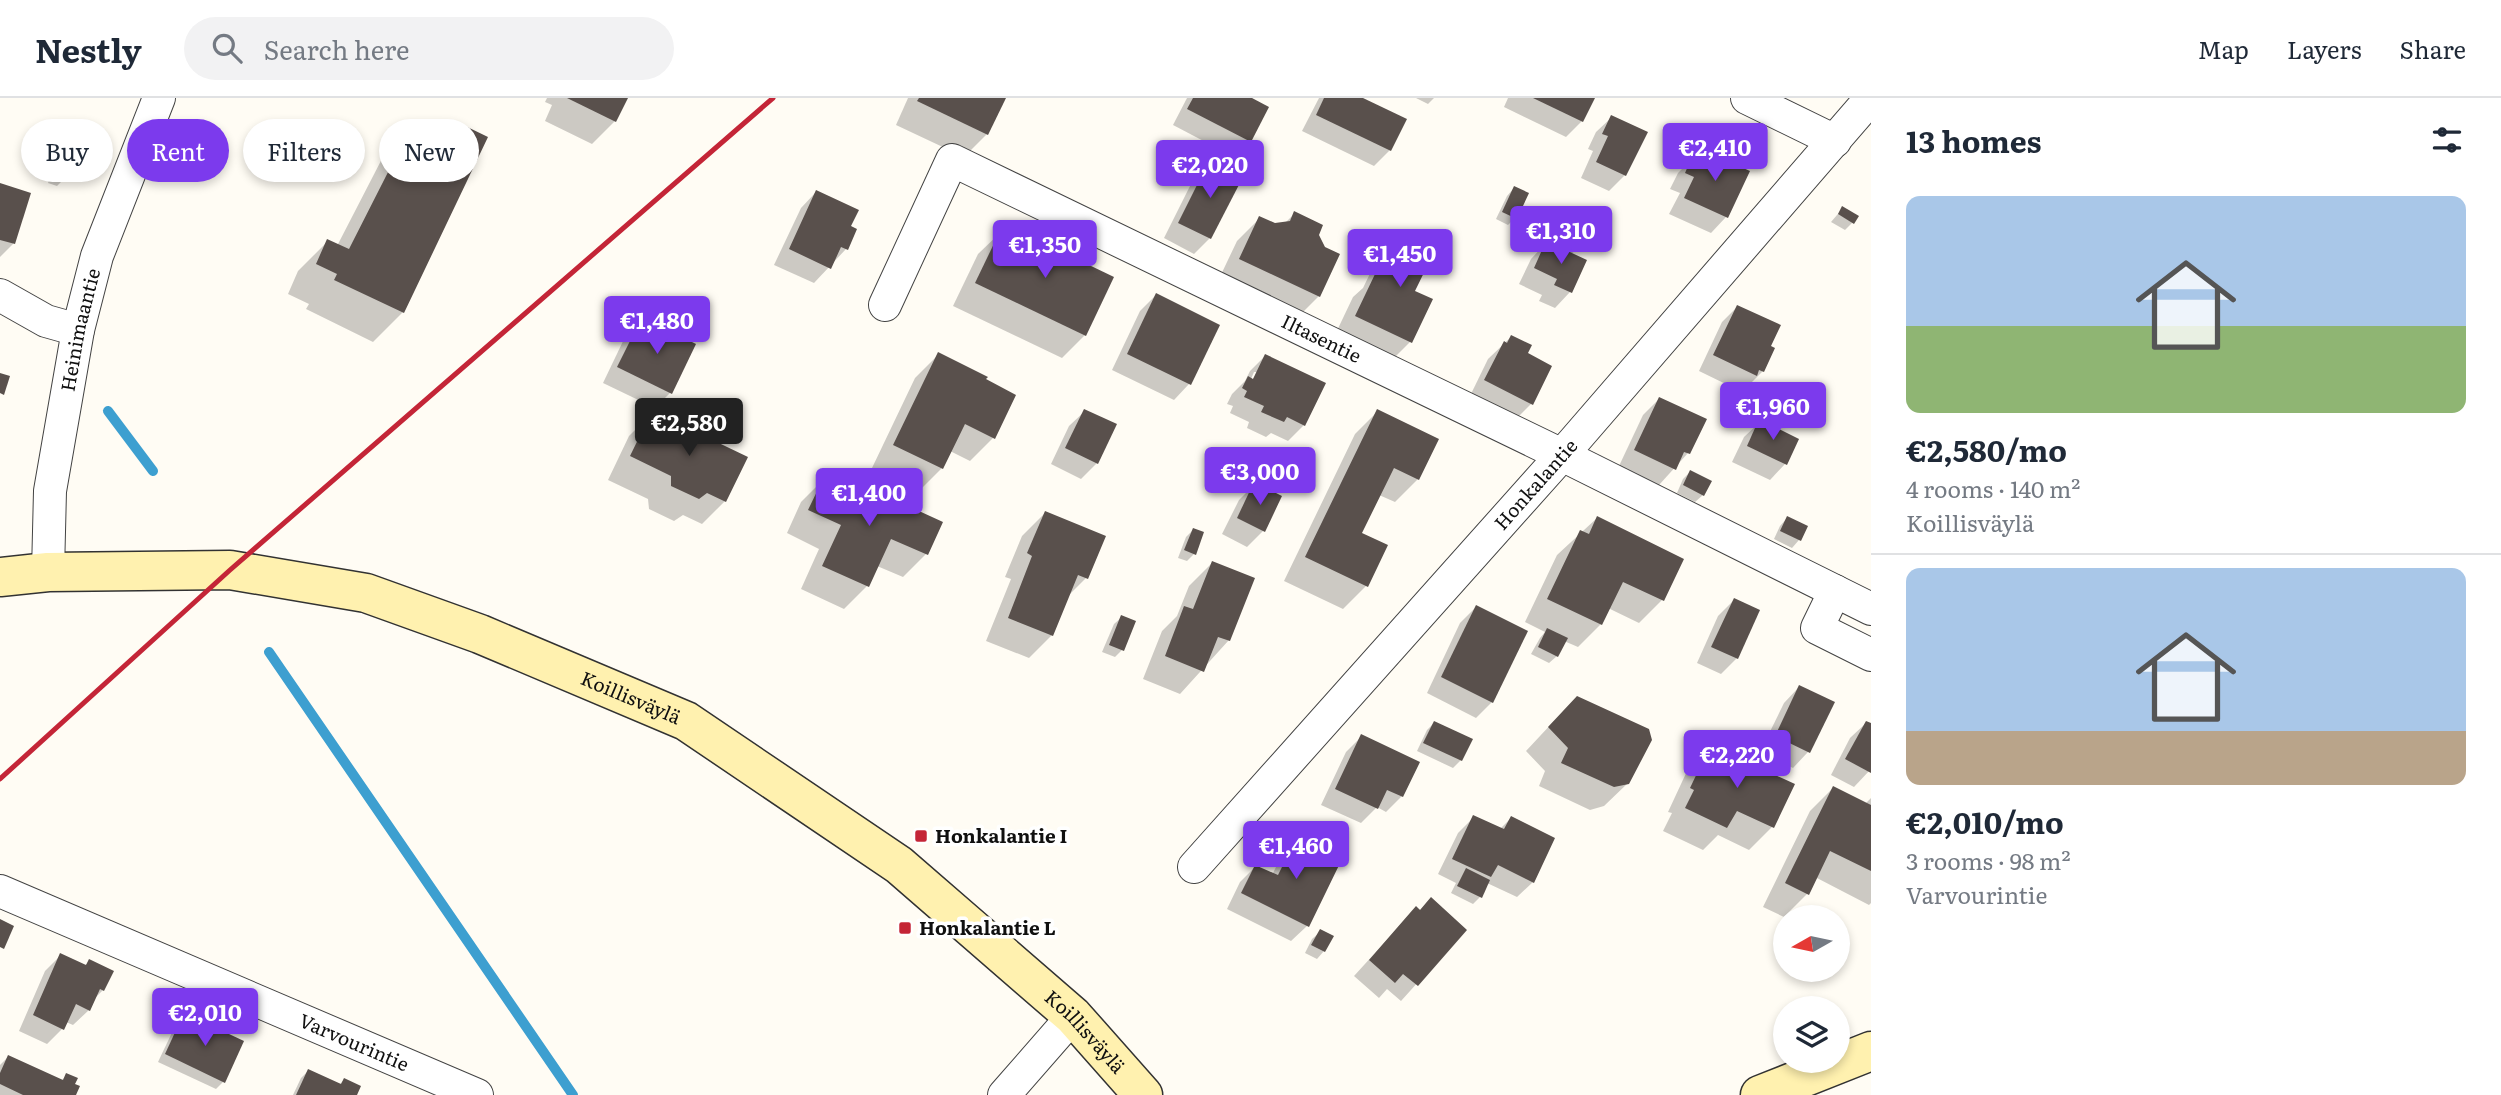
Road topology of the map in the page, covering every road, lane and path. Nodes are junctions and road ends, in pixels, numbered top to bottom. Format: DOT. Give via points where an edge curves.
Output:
graph roads {
  1 [pos="159,98"];
  2 [pos="1747,98"];
  3 [pos="1857,123"];
  4 [pos="0,295"];
  5 [pos="885,304"];
  6 [pos="78,330"];
  7 [pos="1562,455"];
  8 [pos="48,572"];
  9 [pos="0,577"];
  10 [pos="1835,591"];
  11 [pos="1871,609"];
  12 [pos="1871,655"];
  13 [pos="1194,867"];
  14 [pos="0,891"];
  15 [pos="1073,1016"];
  16 [pos="1871,1051"];
  17 [pos="477,1095"];
  18 [pos="1004,1095"];
  19 [pos="1143,1095"];
  20 [pos="1760,1095"];
  1 -- 6 [label="street, Heinimaantie" via="97,256"];
  2 -- 3 [label="street"];
  3 -- 7 [label="street, Honkalantie"];
  4 -- 6 [label="street" via="46,321"];
  5 -- 7 [label="street, Iltasentie" via="952,160"];
  6 -- 8 [label="street, Heinimaantie" via="50,491"];
  7 -- 10 [label="street, Iltasentie"];
  7 -- 13 [label="street, Honkalantie"];
  8 -- 9 [label="main road, Koillisväylä"];
  8 -- 15 [label="main road, Koillisväylä" via="230,570 366,593 480,634 674,716 899,865"];
  10 -- 11 [label="street, Iltasentie"];
  10 -- 12 [label="street" via="1818,628"];
  14 -- 17 [label="street, Varvourintie"];
  15 -- 18 [label="street"];
  15 -- 19 [label="main road, Koillisväylä"];
  16 -- 20 [label="main road"];
}
